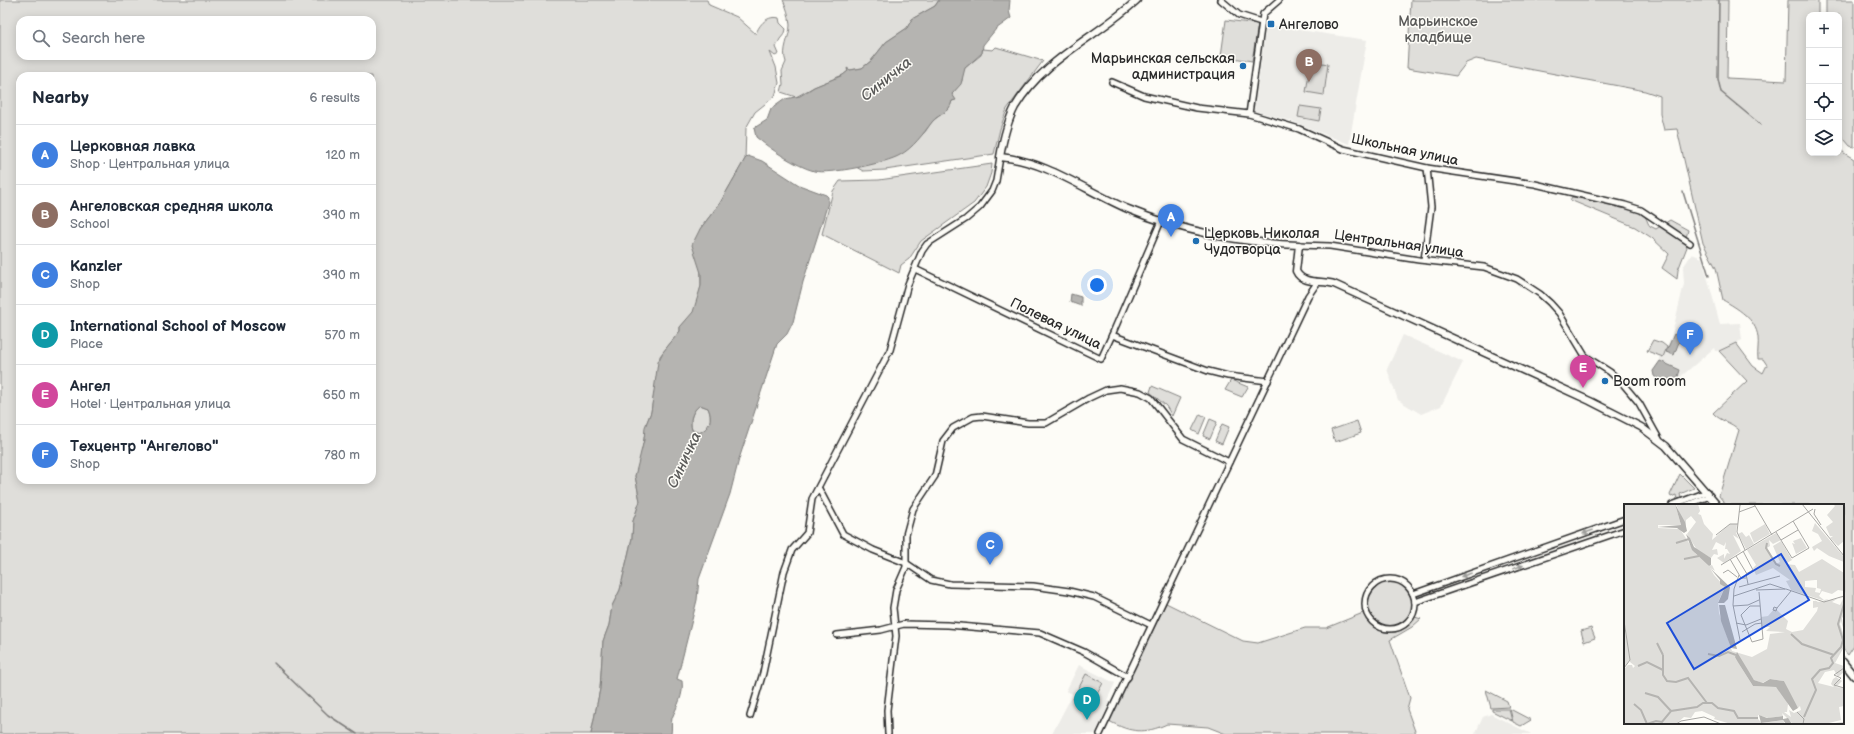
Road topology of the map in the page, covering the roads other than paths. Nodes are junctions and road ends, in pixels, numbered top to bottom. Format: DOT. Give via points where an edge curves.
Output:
graph roads {
  1 [pos="1137,0"];
  2 [pos="1220,0"];
  3 [pos="1279,0"];
  4 [pos="1261,22"];
  5 [pos="1112,82"];
  6 [pos="1249,114"];
  7 [pos="1000,157"];
  8 [pos="1427,168"];
  9 [pos="1162,221"];
  10 [pos="1690,243"];
  11 [pos="1299,245"];
  12 [pos="1424,260"];
  13 [pos="915,269"];
  14 [pos="1317,283"];
  15 [pos="1112,335"];
  16 [pos="1268,381"];
  17 [pos="1659,439"];
  18 [pos="1229,462"];
  19 [pos="819,489"];
  20 [pos="1709,494"];
  21 [pos="1675,504"];
  22 [pos="1689,504"];
  23 [pos="1716,504"];
  24 [pos="1624,519"];
  25 [pos="1624,530"];
  26 [pos="906,563"];
  27 [pos="1413,594"];
  28 [pos="1415,602"];
  29 [pos="1151,625"];
  30 [pos="895,627"];
  31 [pos="837,635"];
  32 [pos="1844,663"];
  33 [pos="1854,676"];
  34 [pos="1128,677"];
  35 [pos="750,716"];
  36 [pos="888,734"];
  37 [pos="1100,734"];
  1 -- 7 [label="street" via="1065,53 1035,82 1015,108"];
  2 -- 4 [label="street" via="1239,15"];
  3 -- 4 [label="street" via="1263,14"];
  4 -- 6 [label="street"];
  5 -- 6 [label="street, Школьная улица" via="1144,96 1197,108"];
  6 -- 8 [label="street, Школьная улица" via="1299,129 1343,149"];
  7 -- 9 [label="street, Центральная улица" via="1036,164 1127,208"];
  7 -- 13 [label="street" via="996,181 986,200 966,219 927,244"];
  8 -- 10 [label="street, Школьная улица" via="1535,184 1625,205 1641,210"];
  8 -- 12 [label="street" via="1431,207"];
  9 -- 11 [label="street, Центральная улица" via="1224,236"];
  9 -- 15 [label="street"];
  11 -- 12 [label="street, Центральная улица" via="1330,246"];
  11 -- 14 [label="street" via="1297,274"];
  12 -- 17 [label="street, Центральная улица" via="1494,270 1517,279 1540,294 1558,313 1585,356 1610,372 1639,403"];
  13 -- 15 [label="street, Полевая улица" via="1101,359"];
  13 -- 19 [label="street" via="908,284 890,350"];
  14 -- 16 [label="street" via="1308,296"];
  14 -- 17 [label="street" via="1334,284 1590,401 1641,426"];
  15 -- 16 [label="street, Полевая улица" via="1208,371"];
  16 -- 18 [label="street"];
  17 -- 20 [label="street"];
  18 -- 26 [label="street" via="1183,439 1151,398 1140,392 1120,388 1106,390 1046,422 1028,423 993,416 973,417 953,428 943,441 935,476 913,509 906,535"];
  18 -- 29 [label="street"];
  19 -- 26 [label="street" via="843,534"];
  19 -- 35 [label="street" via="812,500 807,533 792,550 784,572 763,673"];
  20 -- 21 [label="street"];
  20 -- 22 [label="street"];
  20 -- 23 [label="street"];
  24 -- 27 [label="street, one-way"];
  28 -- 25 [label="street, one-way"];
  26 -- 29 [label="street" via="926,578 950,584 1033,586 1087,595"];
  26 -- 30 [label="street" via="893,602"];
  27 -- 28 [label="street"];
  27 -- 28 [label="street" via="1402,582 1395,579 1379,582 1367,593 1365,609 1368,617 1377,625 1388,629 1396,628 1410,620"];
  29 -- 34 [label="street"];
  30 -- 31 [label="street"];
  30 -- 34 [label="street" via="904,624 948,624 1045,634"];
  30 -- 36 [label="street" via="896,643 887,717"];
  32 -- 33 [label="street"];
  34 -- 37 [label="street"];
}
